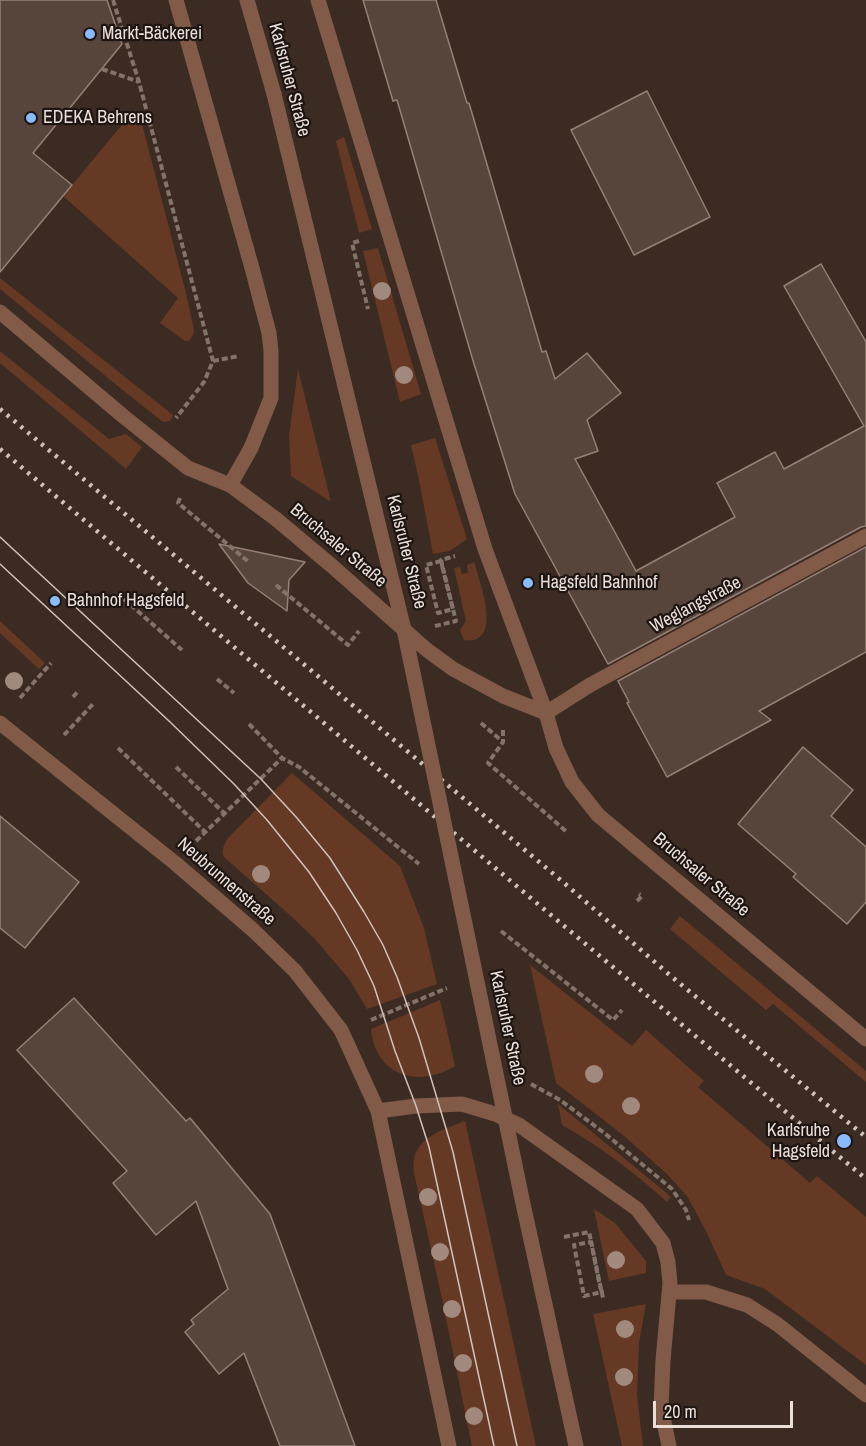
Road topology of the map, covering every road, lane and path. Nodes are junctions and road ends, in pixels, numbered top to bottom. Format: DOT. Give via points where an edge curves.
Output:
graph roads {
  1 [pos="113,0"];
  2 [pos="176,0"];
  3 [pos="248,0"];
  4 [pos="318,0"];
  5 [pos="102,69"];
  6 [pos="139,82"];
  7 [pos="0,312"];
  8 [pos="158,444"];
  9 [pos="230,485"];
  10 [pos="178,503"];
  11 [pos="866,536"];
  12 [pos="250,563"];
  13 [pos="443,568"];
  14 [pos="276,585"];
  15 [pos="117,594"];
  16 [pos="454,612"];
  17 [pos="343,640"];
  18 [pos="182,650"];
  19 [pos="51,663"];
  20 [pos="38,677"];
  21 [pos="217,679"];
  22 [pos="79,690"];
  23 [pos="234,693"];
  24 [pos="73,697"];
  25 [pos="93,704"];
  26 [pos="546,713"];
  27 [pos="0,723"];
  28 [pos="75,723"];
  29 [pos="249,724"];
  30 [pos="503,742"];
  31 [pos="118,748"];
  32 [pos="282,758"];
  33 [pos="488,763"];
  34 [pos="176,767"];
  35 [pos="224,813"];
  36 [pos="424,869"];
  37 [pos="496,927"];
  38 [pos="452,986"];
  39 [pos="622,1010"];
  40 [pos="341,1030"];
  41 [pos="866,1039"];
  42 [pos="378,1112"];
  43 [pos="591,1241"];
  44 [pos="670,1292"];
  45 [pos="603,1298"];
  46 [pos="866,1395"];
  47 [pos="449,1446"];
  48 [pos="576,1446"];
  49 [pos="669,1446"];
  1 -- 6 [label="path"];
  2 -- 9 [label="street" via="252,267 271,351 271,398 251,448"];
  3 -- 48 [label="street, Karlsruher Straße, bridge" via="405,634"];
  4 -- 26 [label="street" via="485,549"];
  5 -- 6 [label="path"];
  6 -- 8 [label="path" via="213,361 204,382"];
  7 -- 8 [label="street, Bruchsaler Straße"];
  8 -- 9 [label="street, Bruchsaler Straße" via="188,468"];
  9 -- 26 [label="street, Bruchsaler Straße" via="276,519 444,663 503,696"];
  10 -- 12 [label="path"];
  11 -- 26 [label="street, Weglangstraße" via="590,685"];
  13 -- 16 [label="path, bridge" via="452,606 453,609 438,613 426,565 441,561 449,591"];
  14 -- 17 [label="path"];
  15 -- 18 [label="path"];
  19 -- 20 [label="path"];
  21 -- 23 [label="path"];
  22 -- 24 [label="path"];
  25 -- 28 [label="path"];
  26 -- 41 [label="street, Bruchsaler Straße" via="572,782 598,815"];
  27 -- 40 [label="street, Neubrunnenstraße" via="254,930 295,971"];
  29 -- 32 [label="path"];
  30 -- 33 [label="path"];
  31 -- 35 [label="path" via="205,832"];
  32 -- 35 [label="path"];
  32 -- 36 [label="path" via="299,767"];
  34 -- 35 [label="path"];
  37 -- 39 [label="path" via="613,1020"];
  38 -- 40 [label="path"];
  40 -- 42 [label="street, Neubrunnenstraße"];
  42 -- 44 [label="street" via="462,1104 519,1125 637,1209 663,1243"];
  42 -- 47 [label="street"];
  43 -- 45 [label="path, bridge" via="602,1293 584,1296 574,1245 591,1242 600,1284"];
  44 -- 46 [label="street" via="706,1292 747,1305"];
  44 -- 49 [label="street" via="661,1408"];
}
